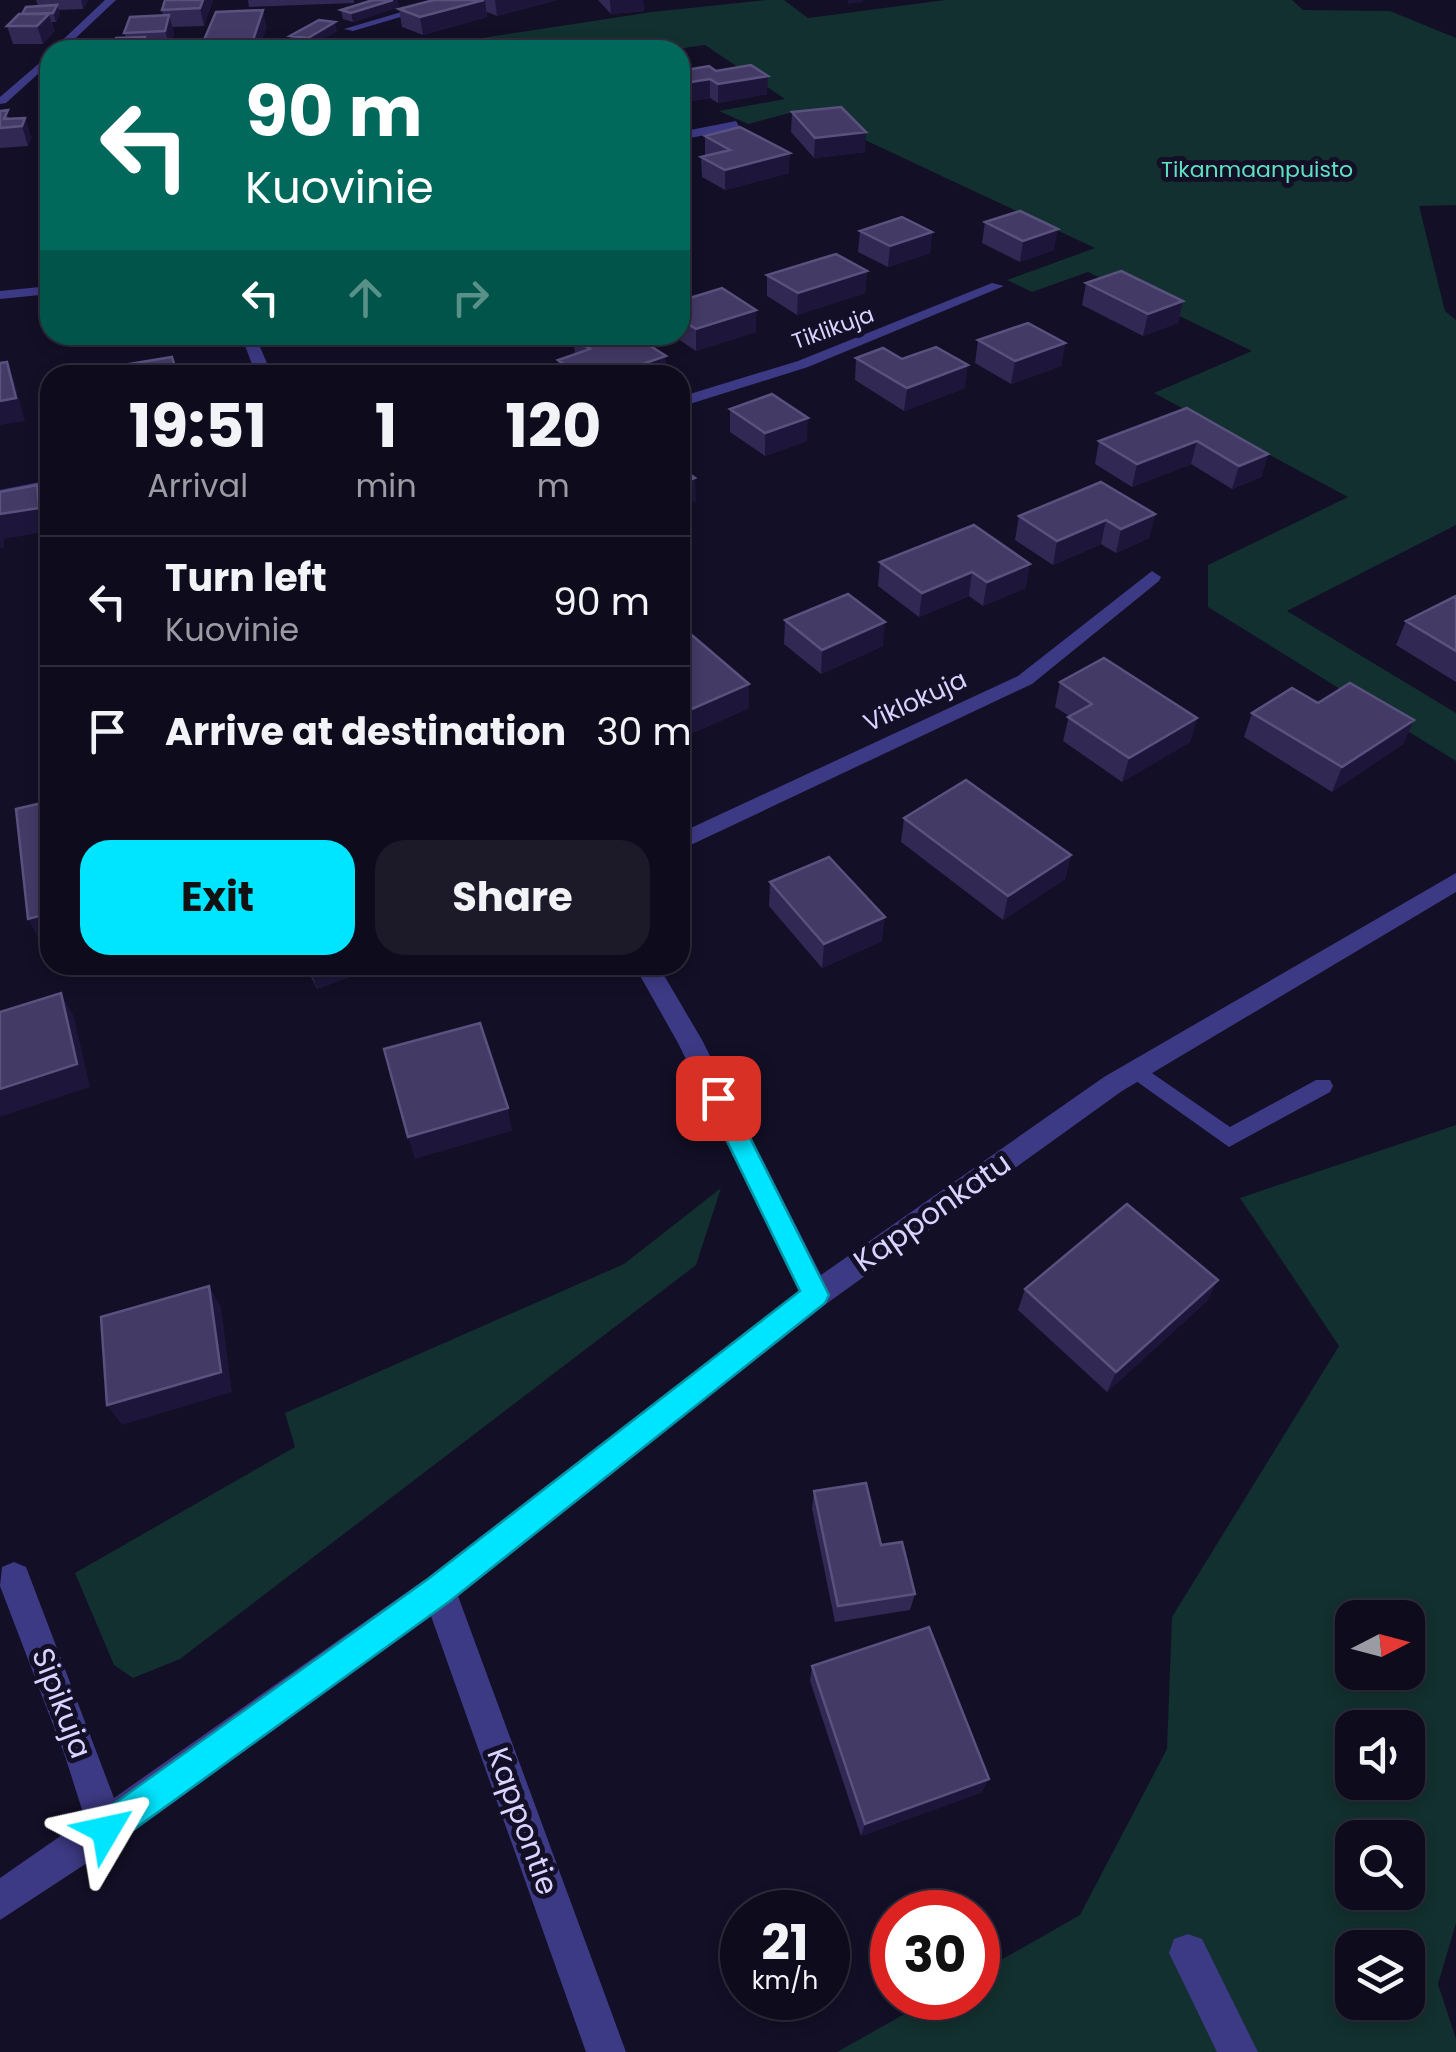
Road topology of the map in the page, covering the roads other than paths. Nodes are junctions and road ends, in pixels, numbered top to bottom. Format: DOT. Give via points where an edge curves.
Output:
graph roads {
  1 [pos="111,0"];
  2 [pos="416,0"];
  3 [pos="453,0"];
  4 [pos="436,5"];
  5 [pos="349,29"];
  6 [pos="69,40"];
  7 [pos="40,66"];
  8 [pos="2,101"];
  9 [pos="736,126"];
  10 [pos="690,134"];
  11 [pos="997,286"];
  12 [pos="40,291"];
  13 [pos="0,294"];
  14 [pos="690,399"];
  15 [pos="40,487"];
  16 [pos="0,495"];
  17 [pos="1152,578"];
  18 [pos="690,837"];
  19 [pos="1456,882"];
  20 [pos="652,975"];
  21 [pos="1136,1070"];
  22 [pos="1323,1086"];
  23 [pos="816,1295"];
  24 [pos="14,1579"];
  25 [pos="439,1590"];
  26 [pos="106,1830"];
  27 [pos="0,1901"];
  28 [pos="1188,1953"];
  29 [pos="606,2052"];
  30 [pos="1238,2052"];
  1 -- 6 [label="street"];
  2 -- 4 [label="street"];
  3 -- 4 [label="street"];
  4 -- 5 [label="street"];
  7 -- 8 [label="street"];
  9 -- 10 [label="street"];
  11 -- 14 [label="street, Tiklikuja" via="820,358"];
  12 -- 13 [label="street"];
  15 -- 16 [label="street"];
  17 -- 18 [label="street, Viklokuja" via="1025,680"];
  19 -- 21 [label="street, Kapponkatu"];
  20 -- 23 [label="street"];
  21 -- 22 [label="lane" via="1230,1138"];
  21 -- 23 [label="street, Kapponkatu"];
  23 -- 25 [label="street, Kapponkatu"];
  24 -- 26 [label="street, Sipikuja"];
  25 -- 26 [label="street, Kapponkatu"];
  25 -- 29 [label="street, Kappontie"];
  26 -- 27 [label="street, Kapponkatu"];
  28 -- 30 [label="street"];
}
